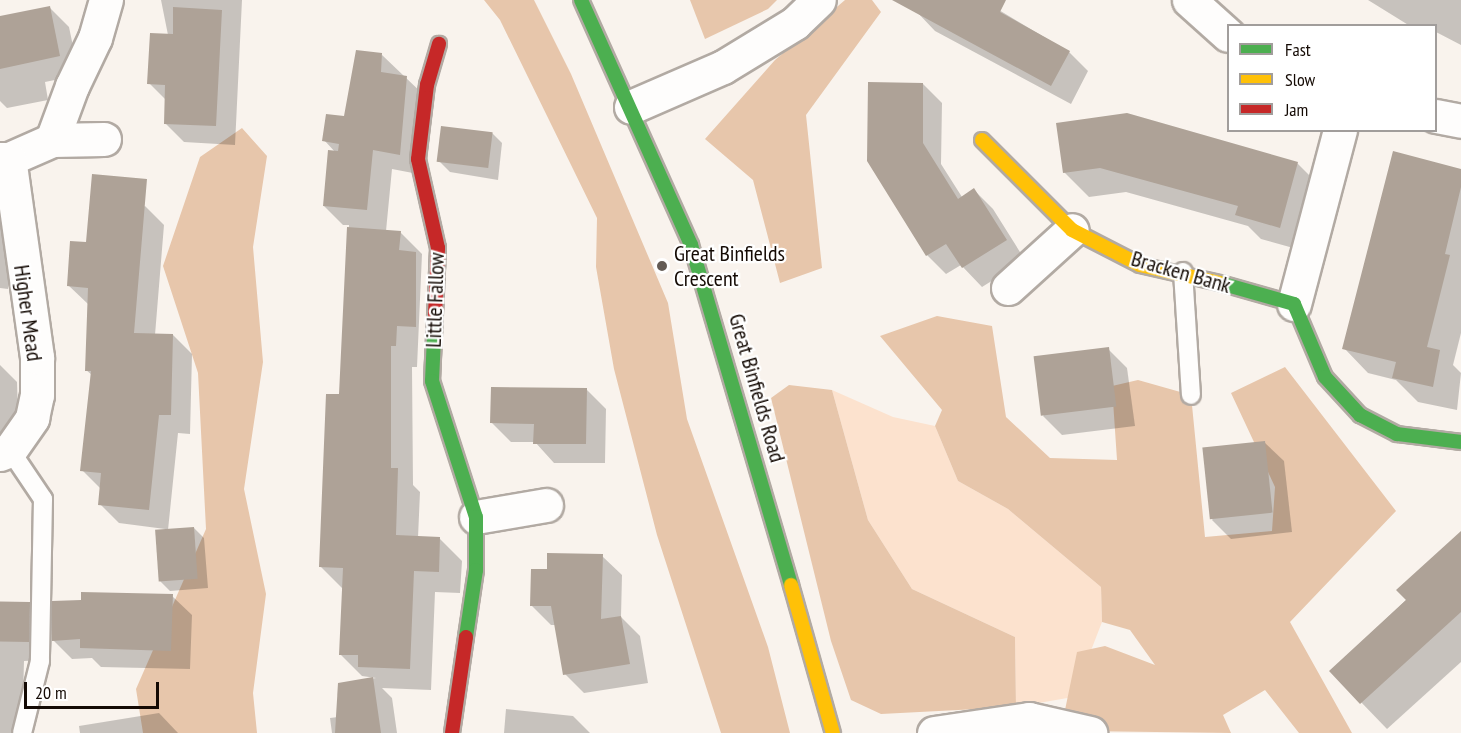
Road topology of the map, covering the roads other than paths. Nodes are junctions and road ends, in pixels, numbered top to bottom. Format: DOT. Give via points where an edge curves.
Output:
graph roads {
  1 [pos="106,0"];
  2 [pos="581,0"];
  3 [pos="819,0"];
  4 [pos="1190,0"];
  5 [pos="1227,34"];
  6 [pos="439,44"];
  7 [pos="630,107"];
  8 [pos="1437,116"];
  9 [pos="1461,122"];
  10 [pos="1339,132"];
  11 [pos="104,139"];
  12 [pos="52,140"];
  13 [pos="982,140"];
  14 [pos="4,159"];
  15 [pos="1072,230"];
  16 [pos="1183,272"];
  17 [pos="1008,288"];
  18 [pos="1294,304"];
  19 [pos="1191,395"];
  20 [pos="1461,442"];
  21 [pos="5,452"];
  22 [pos="546,505"];
  23 [pos="476,517"];
  24 [pos="22,733"];
  25 [pos="452,733"];
  26 [pos="833,733"];
  27 [pos="934,733"];
  28 [pos="1090,733"];
  1 -- 12 [label="street" via="95,38"];
  2 -- 7 [label="street, Great Binfields Road"];
  3 -- 7 [label="street" via="795,23 723,67"];
  4 -- 5 [label="street"];
  6 -- 23 [label="street, Little Fallow" via="427,85 418,159 438,248 432,381"];
  7 -- 26 [label="street, Great Binfields Road" via="695,256"];
  8 -- 9 [label="street"];
  10 -- 18 [label="street"];
  11 -- 12 [label="street, Higher Mead"];
  12 -- 14 [label="street, Higher Mead"];
  13 -- 15 [label="street, Bracken Bank"];
  14 -- 21 [label="street, Higher Mead" via="37,357 32,418"];
  15 -- 16 [label="street, Bracken Bank" via="1140,265"];
  15 -- 17 [label="street"];
  16 -- 18 [label="street, Bracken Bank"];
  16 -- 19 [label="lane"];
  18 -- 20 [label="street" via="1325,376 1360,415 1397,434"];
  21 -- 24 [label="lane" via="43,499 40,661"];
  22 -- 23 [label="street"];
  23 -- 25 [label="street, Little Fallow" via="476,570"];
  27 -- 28 [label="street" via="1029,719"];
}
